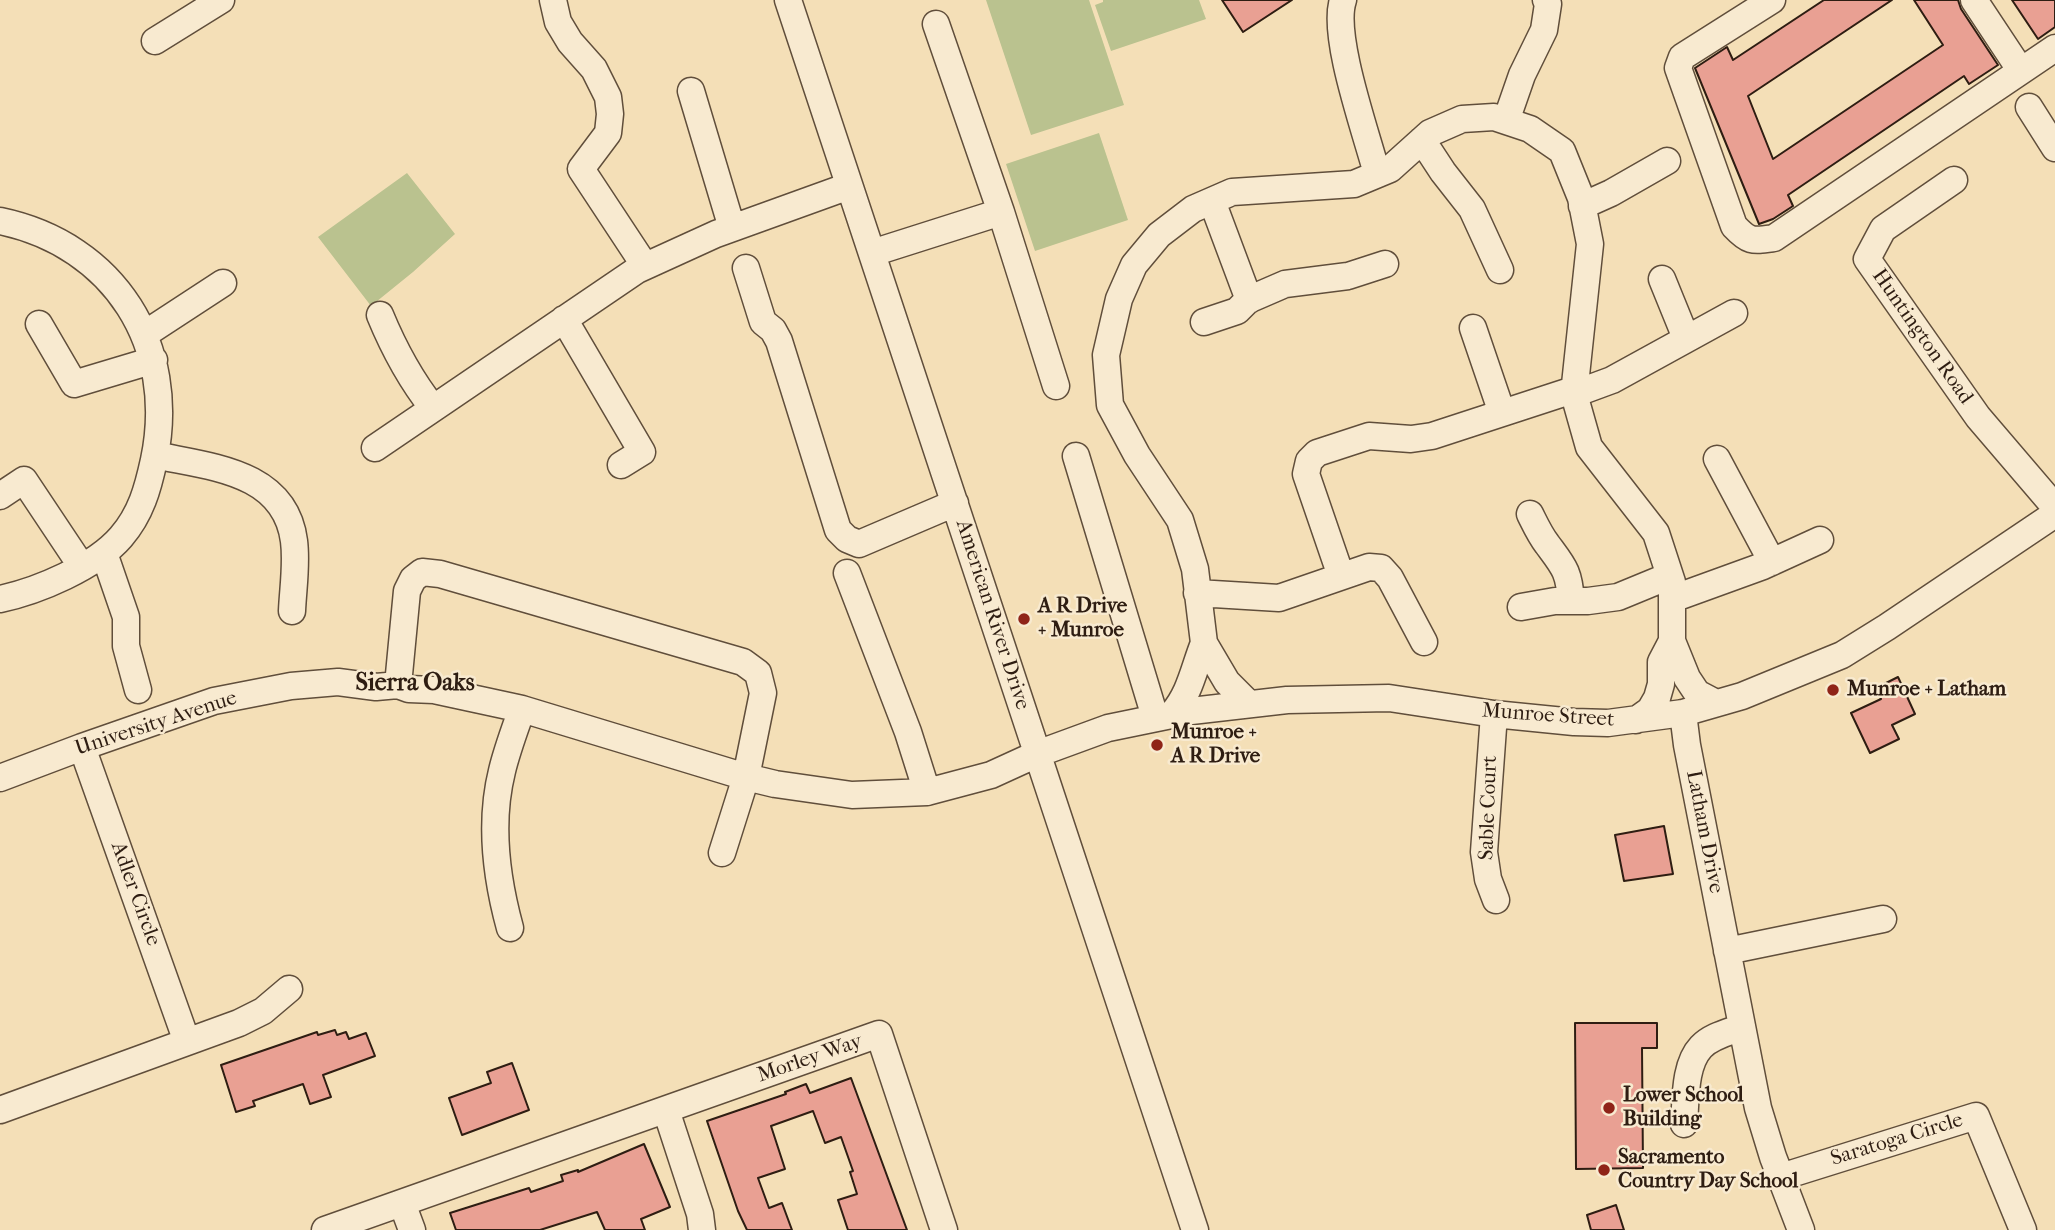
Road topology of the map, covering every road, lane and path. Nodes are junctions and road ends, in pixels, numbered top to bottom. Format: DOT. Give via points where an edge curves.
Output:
graph roads {
  1 [pos="221,0"];
  2 [pos="553,0"];
  3 [pos="788,0"];
  4 [pos="1343,0"];
  5 [pos="1546,0"];
  6 [pos="1772,0"];
  7 [pos="1974,0"];
  8 [pos="936,24"];
  9 [pos="155,41"];
  10 [pos="2055,48"];
  11 [pos="2021,71"];
  12 [pos="691,91"];
  13 [pos="2029,107"];
  14 [pos="1506,121"];
  15 [pos="1422,140"];
  16 [pos="2055,148"];
  17 [pos="1667,162"];
  18 [pos="1377,174"];
  19 [pos="1954,180"];
  20 [pos="849,187"];
  21 [pos="1212,201"];
  22 [pos="1582,206"];
  23 [pos="1001,212"];
  24 [pos="0,221"];
  25 [pos="732,228"];
  26 [pos="872,253"];
  27 [pos="1385,264"];
  28 [pos="645,266"];
  29 [pos="746,268"];
  30 [pos="1500,270"];
  31 [pos="1662,279"];
  32 [pos="223,283"];
  33 [pos="1250,300"];
  34 [pos="1734,313"];
  35 [pos="380,315"];
  36 [pos="564,319"];
  37 [pos="1204,322"];
  38 [pos="39,324"];
  39 [pos="1473,328"];
  40 [pos="145,334"];
  41 [pos="1686,338"];
  42 [pos="154,360"];
  43 [pos="1056,386"];
  44 [pos="1573,392"];
  45 [pos="433,408"];
  46 [pos="1502,413"];
  47 [pos="374,448"];
  48 [pos="155,455"];
  49 [pos="1076,456"];
  50 [pos="1717,459"];
  51 [pos="621,466"];
  52 [pos="0,496"];
  53 [pos="956,503"];
  54 [pos="2055,507"];
  55 [pos="1530,514"];
  56 [pos="2055,514"];
  57 [pos="1820,540"];
  58 [pos="93,560"];
  59 [pos="1772,562"];
  60 [pos="847,573"];
  61 [pos="1341,576"];
  62 [pos="1671,588"];
  63 [pos="1198,593"];
  64 [pos="0,600"];
  65 [pos="1571,601"];
  66 [pos="1521,607"];
  67 [pos="292,611"];
  68 [pos="1672,641"];
  69 [pos="1424,642"];
  70 [pos="1203,643"];
  71 [pos="398,685"];
  72 [pos="138,690"];
  73 [pos="1249,704"];
  74 [pos="1716,704"];
  75 [pos="522,709"];
  76 [pos="1683,713"];
  77 [pos="1494,714"];
  78 [pos="1163,715"];
  79 [pos="1636,720"];
  80 [pos="82,747"];
  81 [pos="1037,754"];
  82 [pos="746,776"];
  83 [pos="0,778"];
  84 [pos="927,792"];
  85 [pos="722,853"];
  86 [pos="1496,900"];
  87 [pos="1883,919"];
  88 [pos="510,928"];
  89 [pos="1727,951"];
  90 [pos="289,989"];
  91 [pos="1742,1027"];
  92 [pos="187,1042"];
  93 [pos="0,1110"];
  94 [pos="666,1110"];
  95 [pos="1684,1124"];
  96 [pos="1781,1177"];
  97 [pos="402,1203"];
  98 [pos="325,1230"];
  99 [pos="412,1230"];
  100 [pos="702,1230"];
  101 [pos="944,1230"];
  102 [pos="1195,1230"];
  103 [pos="1801,1230"];
  104 [pos="2023,1230"];
  1 -- 9 [label="street"];
  2 -- 28 [label="street" via="558,22 594,69 608,97 608,133 581,169"];
  3 -- 20 [label="street, American River Drive"];
  4 -- 18 [label="street" via="1341,23 1352,89"];
  5 -- 14 [label="street" via="1544,30"];
  6 -- 11 [label="street" via="1682,57 1678,68 1734,226 1754,241 1774,238"];
  7 -- 11 [label="street"];
  8 -- 23 [label="street"];
  10 -- 11 [label="street"];
  12 -- 25 [label="street"];
  13 -- 16 [label="street"];
  14 -- 15 [label="street" via="1462,119"];
  14 -- 22 [label="street" via="1530,129 1562,151"];
  15 -- 18 [label="street" via="1390,169"];
  15 -- 30 [label="street" via="1472,209"];
  17 -- 22 [label="street"];
  18 -- 21 [label="street" via="1354,184 1232,192"];
  19 -- 54 [label="street, Huntington Road" via="1884,229 1867,259 1978,417"];
  20 -- 25 [label="street"];
  20 -- 26 [label="street, American River Drive"];
  21 -- 33 [label="street"];
  21 -- 63 [label="street" via="1158,234 1134,265 1119,299 1106,355 1110,405 1180,520"];
  22 -- 44 [label="street" via="1590,244"];
  23 -- 26 [label="street"];
  23 -- 43 [label="street"];
  24 -- 40 [label="street" via="63,244 91,263 114,286"];
  25 -- 28 [label="street"];
  26 -- 53 [label="street, American River Drive"];
  27 -- 33 [label="street" via="1348,276 1285,284"];
  28 -- 36 [label="street"];
  29 -- 53 [label="street" via="763,322 779,341 838,530 859,544"];
  31 -- 41 [label="street"];
  32 -- 40 [label="street"];
  33 -- 37 [label="street" via="1237,311"];
  34 -- 41 [label="street"];
  35 -- 45 [label="street" via="413,383"];
  36 -- 45 [label="street"];
  36 -- 51 [label="street" via="642,452"];
  38 -- 42 [label="street" via="74,384"];
  39 -- 46 [label="street"];
  40 -- 42 [label="street"];
  41 -- 44 [label="street" via="1612,380"];
  42 -- 48 [label="street" via="160,402"];
  44 -- 46 [label="street"];
  44 -- 62 [label="street" via="1588,447 1656,533"];
  45 -- 47 [label="street"];
  46 -- 61 [label="street" via="1432,436 1369,436 1317,453 1308,461 1307,474"];
  48 -- 58 [label="street" via="144,500 132,523"];
  48 -- 67 [label="street" via="238,473 268,491 288,519 294,540"];
  49 -- 78 [label="street"];
  50 -- 59 [label="street"];
  52 -- 58 [label="street" via="24,480"];
  53 -- 81 [label="street, American River Drive"];
  55 -- 65 [label="street" via="1563,564"];
  56 -- 74 [label="street, Munroe Street" via="1842,655"];
  57 -- 59 [label="street"];
  58 -- 64 [label="street"];
  58 -- 72 [label="street" via="127,617 126,646"];
  59 -- 62 [label="street"];
  60 -- 84 [label="street"];
  61 -- 63 [label="street" via="1279,598"];
  61 -- 69 [label="street" via="1369,566 1381,568"];
  62 -- 65 [label="street"];
  62 -- 68 [label="street"];
  63 -- 70 [label="street"];
  65 -- 66 [label="street"];
  68 -- 74 [label="street" via="1696,694"];
  68 -- 79 [label="street" via="1661,662 1657,698"];
  70 -- 73 [label="street" via="1227,682"];
  70 -- 78 [label="street" via="1184,701"];
  71 -- 75 [label="street, University Avenue"];
  71 -- 80 [label="street, University Avenue" via="338,682 252,693 214,701"];
  71 -- 82 [label="street" via="407,591 422,572 440,574 752,667 763,693"];
  73 -- 77 [label="street, Munroe Street" via="1389,698"];
  73 -- 78 [label="street, Munroe Street"];
  74 -- 76 [label="street, Munroe Street"];
  75 -- 82 [label="street, University Avenue"];
  75 -- 88 [label="street" via="497,802 497,864"];
  76 -- 79 [label="street, Munroe Street"];
  76 -- 89 [label="street, Latham Drive"];
  77 -- 79 [label="street, Munroe Street" via="1574,722"];
  77 -- 86 [label="street, Sable Court" via="1484,852"];
  78 -- 81 [label="street, Munroe Street" via="1108,728"];
  80 -- 83 [label="street, University Avenue"];
  80 -- 92 [label="street, Adler Circle"];
  81 -- 84 [label="street, University Avenue" via="991,775"];
  81 -- 102 [label="street, American River Drive"];
  82 -- 84 [label="street, University Avenue" via="852,795"];
  82 -- 85 [label="street"];
  87 -- 89 [label="street"];
  89 -- 91 [label="street, Latham Drive"];
  90 -- 92 [label="street" via="263,1011"];
  91 -- 95 [label="street" via="1701,1047 1690,1068"];
  91 -- 96 [label="street, Latham Drive" via="1758,1108"];
  92 -- 93 [label="street"];
  94 -- 97 [label="street, Morley Way"];
  94 -- 100 [label="street"];
  94 -- 101 [label="street, Morley Way" via="879,1034"];
  96 -- 103 [label="street, Latham Drive"];
  96 -- 104 [label="street, Saratoga Circle" via="1976,1116"];
  97 -- 98 [label="street, Morley Way"];
  97 -- 99 [label="street"];
}
